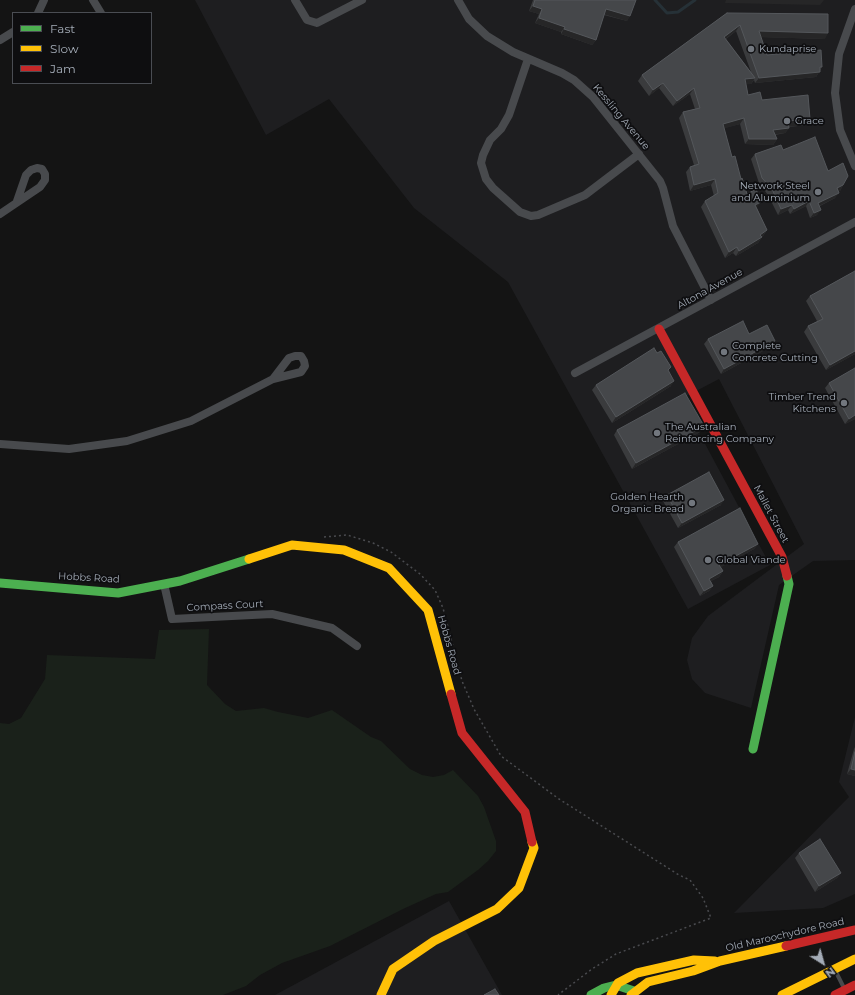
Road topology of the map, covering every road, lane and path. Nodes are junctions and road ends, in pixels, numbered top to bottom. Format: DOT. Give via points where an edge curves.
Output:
graph roads {
  1 [pos="44,0"];
  2 [pos="93,0"];
  3 [pos="294,0"];
  4 [pos="362,0"];
  5 [pos="458,0"];
  6 [pos="855,9"];
  7 [pos="38,12"];
  8 [pos="100,12"];
  9 [pos="12,33"];
  10 [pos="0,40"];
  11 [pos="528,59"];
  12 [pos="639,154"];
  13 [pos="855,166"];
  14 [pos="17,201"];
  15 [pos="0,214"];
  16 [pos="855,222"];
  17 [pos="711,300"];
  18 [pos="659,329"];
  19 [pos="575,373"];
  20 [pos="273,379"];
  21 [pos="0,444"];
  22 [pos="323,537"];
  23 [pos="0,583"];
  24 [pos="164,584"];
  25 [pos="357,646"];
  26 [pos="753,749"];
  27 [pos="855,930"];
  28 [pos="855,959"];
  29 [pos="720,961"];
  30 [pos="834,969"];
  31 [pos="616,985"];
  32 [pos="855,985"];
  33 [pos="846,992"];
  34 [pos="633,993"];
  35 [pos="381,995"];
  36 [pos="558,995"];
  37 [pos="591,995"];
  38 [pos="611,995"];
  39 [pos="782,995"];
  40 [pos="835,995"];
  1 -- 7 [label="street"];
  2 -- 8 [label="street"];
  3 -- 4 [label="street" via="307,20 317,23"];
  5 -- 11 [label="street, Kessling Avenue" via="478,29 499,44"];
  6 -- 13 [label="street" via="839,54 835,93 840,130"];
  9 -- 10 [label="street"];
  11 -- 12 [label="street, Kessling Avenue" via="562,73 586,90"];
  11 -- 12 [label="street" via="509,115 501,129 490,140 482,163 483,172 490,183 520,212 531,216 538,215 585,195"];
  12 -- 17 [label="street, Kessling Avenue" via="660,181 673,226"];
  14 -- 15 [label="street"];
  16 -- 17 [label="street, Altona Avenue"];
  17 -- 18 [label="street, Altona Avenue"];
  18 -- 19 [label="street, Altona Avenue"];
  18 -- 26 [label="main road, Mallet Street" via="782,557 789,584"];
  20 -- 21 [label="street" via="191,421 127,442 69,449"];
  22 -- 36 [label="path" via="347,535 373,543 420,574 435,590 443,608 462,681 474,709 501,756 559,799 690,880 703,898 710,918 616,954"];
  23 -- 24 [label="main road, Hobbs Road" via="118,593"];
  24 -- 25 [label="street, Compass Court" via="172,619 272,614 332,628"];
  24 -- 35 [label="main road, Hobbs Road" via="292,545 344,550 389,568 428,610 462,732 525,812 534,848 519,888 508,899 497,909 434,941 393,969"];
  27 -- 29 [label="main road, Old Maroochydore Road"];
  28 -- 30 [label="main road"];
  29 -- 31 [label="main road, Old Maroochydore Road" via="694,960 652,968 630,976"];
  29 -- 34 [label="main road, Old Maroochydore Road" via="694,971 648,982"];
  30 -- 33 [label="lane"];
  30 -- 39 [label="main road"];
  31 -- 34 [label="main road, Old Maroochydore Road" via="623,986"];
  31 -- 37 [label="main road, Old Maroochydore Road"];
  31 -- 38 [label="main road"];
  32 -- 33 [label="main road"];
  33 -- 40 [label="main road"];
}
